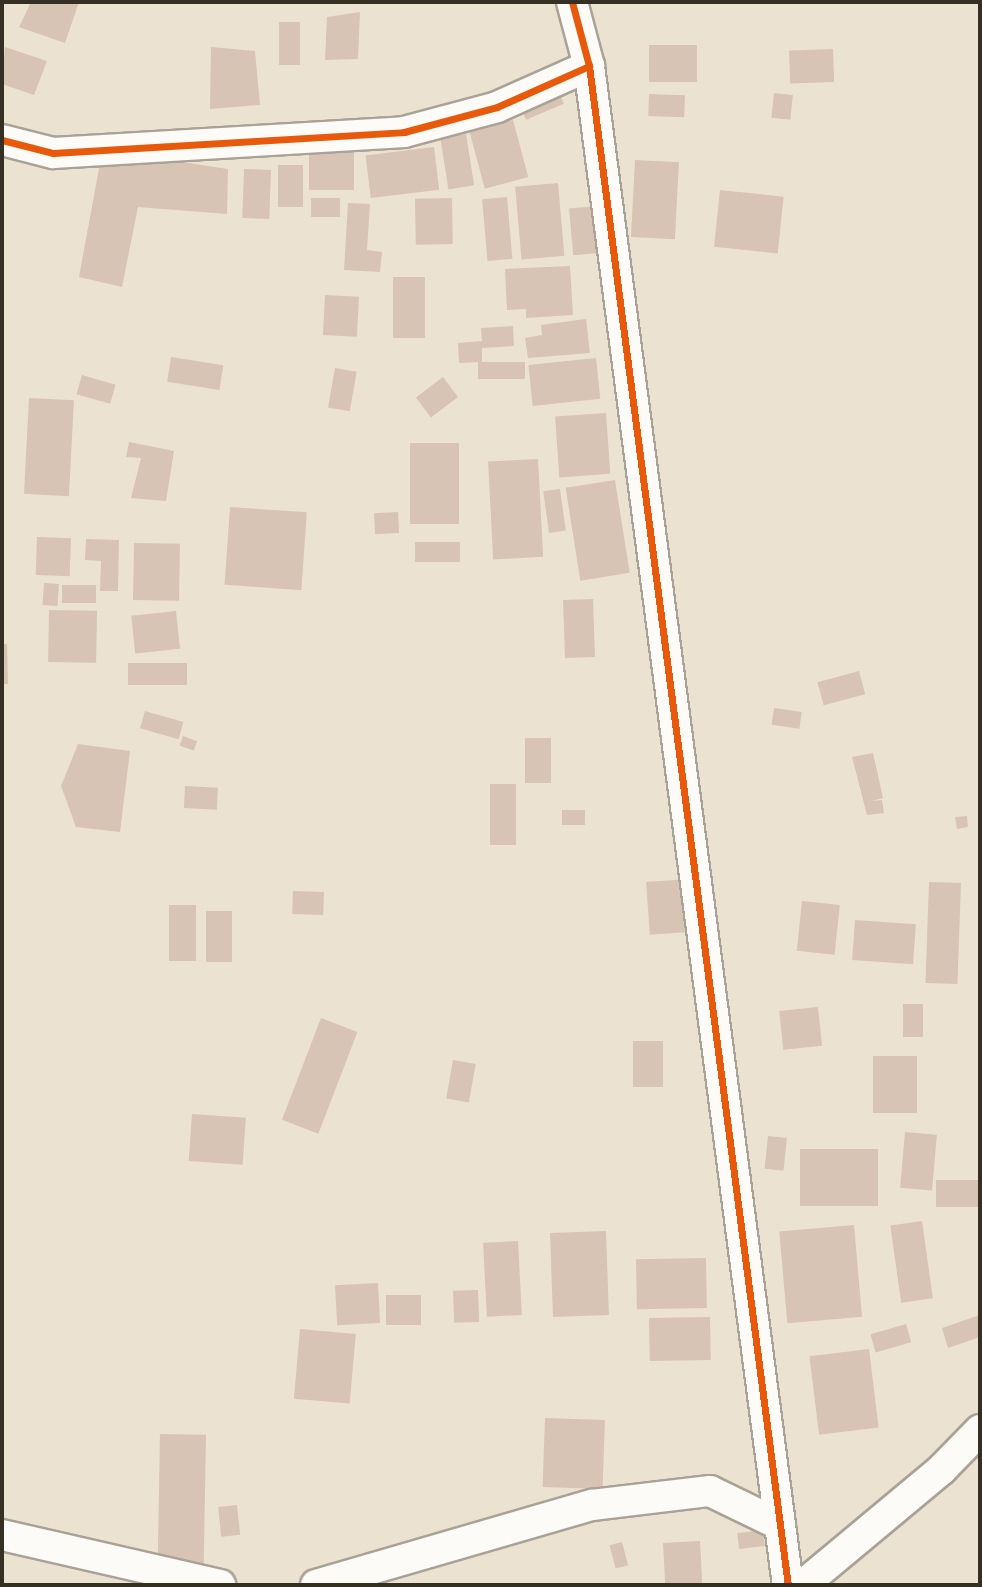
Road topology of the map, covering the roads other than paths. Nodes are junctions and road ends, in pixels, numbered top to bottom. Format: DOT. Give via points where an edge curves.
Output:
graph roads {
  1 [pos="572,2"];
  2 [pos="589,66"];
  3 [pos="2,140"];
  4 [pos="980,1430"];
  5 [pos="780,1525"];
  6 [pos="2,1535"];
  7 [pos="220,1585"];
  8 [pos="316,1585"];
  9 [pos="788,1585"];
  10 [pos="803,1585"];
  1 -- 2 [label="street"];
  2 -- 3 [label="street" via="497,107 404,132 53,153"];
  2 -- 5 [label="street"];
  4 -- 10 [label="street" via="940,1470"];
  5 -- 8 [label="street" via="710,1491 605,1504"];
  5 -- 9 [label="street"];
  6 -- 7 [label="street"];
}
